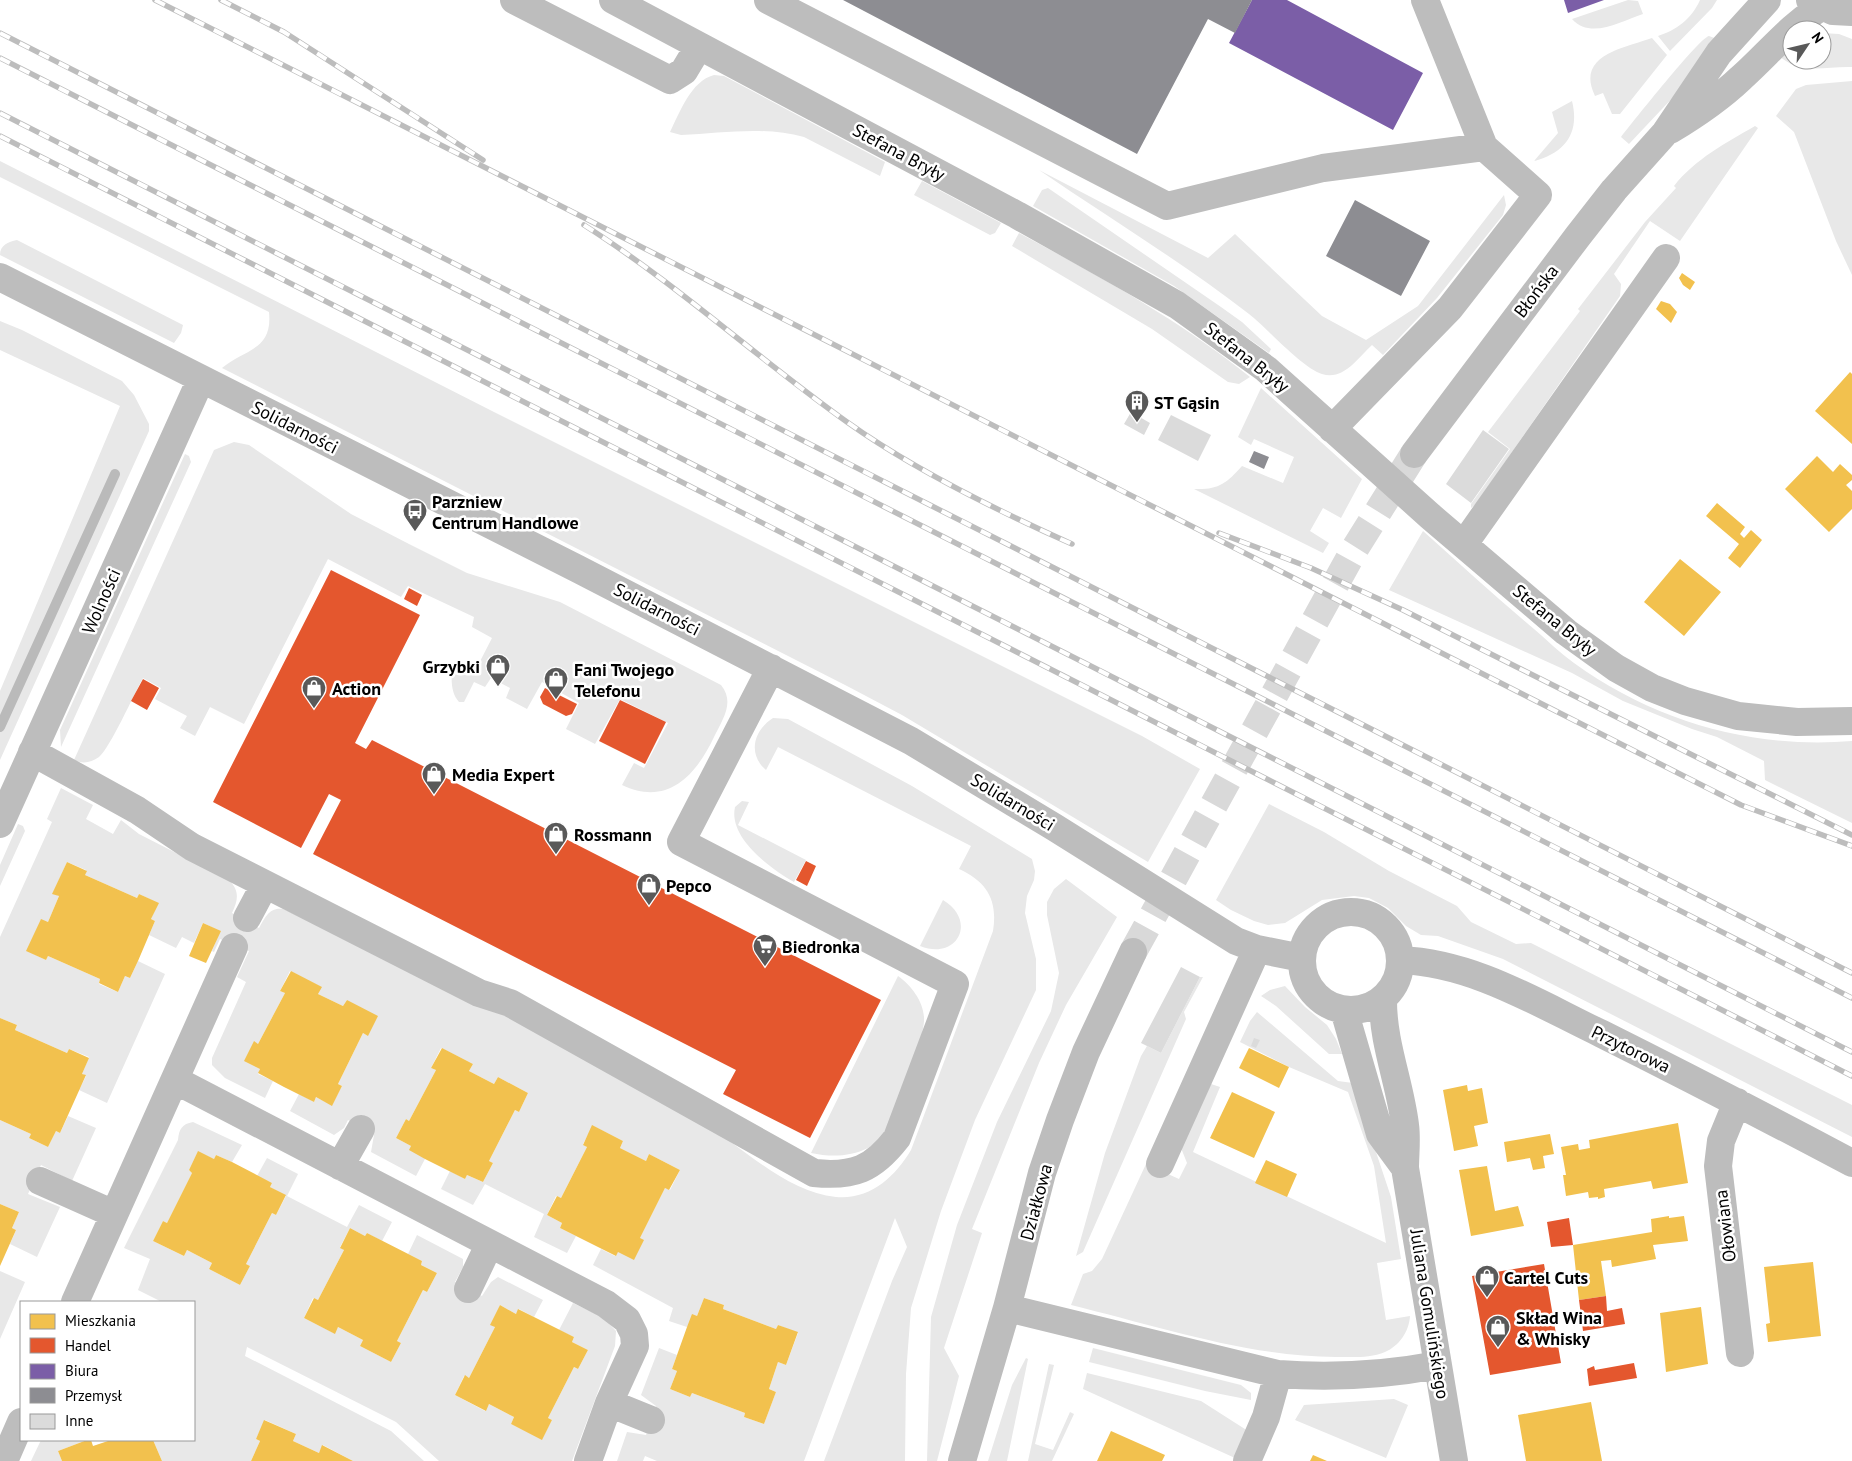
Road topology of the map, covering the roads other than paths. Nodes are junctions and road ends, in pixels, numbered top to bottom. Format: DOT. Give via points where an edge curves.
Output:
graph roads {
  1 [pos="514,0"];
  2 [pos="613,0"];
  3 [pos="768,0"];
  4 [pos="1425,0"];
  5 [pos="1767,0"];
  6 [pos="1815,4"];
  7 [pos="644,7"];
  8 [pos="1852,12"];
  9 [pos="699,46"];
  10 [pos="1664,134"];
  11 [pos="1484,147"];
  12 [pos="1666,258"];
  13 [pos="0,277"];
  14 [pos="202,379"];
  15 [pos="1332,429"];
  16 [pos="1414,454"];
  17 [pos="1464,544"];
  18 [pos="771,668"];
  19 [pos="1852,721"];
  20 [pos="32,752"];
  21 [pos="0,824"];
  22 [pos="264,886"];
  23 [pos="247,918"];
  24 [pos="234,948"];
  25 [pos="1257,949"];
  26 [pos="1133,952"];
  27 [pos="1302,958"];
  28 [pos="1400,960"];
  29 [pos="1383,1001"];
  30 [pos="1344,1010"];
  31 [pos="175,1080"];
  32 [pos="1737,1102"];
  33 [pos="361,1128"];
  34 [pos="1852,1163"];
  35 [pos="1160,1164"];
  36 [pos="340,1166"];
  37 [pos="1405,1168"];
  38 [pos="40,1181"];
  39 [pos="114,1214"];
  40 [pos="489,1245"];
  41 [pos="468,1289"];
  42 [pos="75,1301"];
  43 [pos="1007,1308"];
  44 [pos="1740,1353"];
  45 [pos="1438,1365"];
  46 [pos="1278,1374"];
  47 [pos="609,1403"];
  48 [pos="651,1420"];
  49 [pos="20,1424"];
  50 [pos="4,1461"];
  51 [pos="588,1461"];
  52 [pos="962,1461"];
  53 [pos="1247,1461"];
  54 [pos="1454,1461"];
  1 -- 9 [label="street" via="670,80 684,70"];
  2 -- 7 [label="street, Stefana Bryły"];
  3 -- 11 [label="street" via="1167,206 1323,168"];
  4 -- 11 [label="street"];
  5 -- 10 [label="street, Błońska" via="1719,53"];
  6 -- 8 [label="street" via="1833,11"];
  6 -- 10 [label="street, Błońska" via="1741,79"];
  7 -- 9 [label="street, Stefana Bryły"];
  9 -- 15 [label="street, Stefana Bryły" via="1082,250 1177,305 1266,369"];
  10 -- 16 [label="street, Błońska" via="1590,220"];
  11 -- 15 [label="street" via="1538,196 1450,308"];
  12 -- 17 [label="street"];
  13 -- 14 [label="street, Solidarności"];
  14 -- 18 [label="street, Solidarności"];
  14 -- 20 [label="street, Wolności"];
  15 -- 17 [label="street, Stefana Bryły"];
  17 -- 19 [label="street, Stefana Bryły" via="1566,632 1616,668 1652,688 1738,716 1797,722"];
  18 -- 22 [label="street" via="681,842 955,984 897,1138 883,1155 864,1169 837,1175 814,1173 510,1003 479,993"];
  18 -- 25 [label="street, Solidarności" via="911,742 1054,827 1216,930"];
  20 -- 21 [label="street, Wolności"];
  20 -- 22 [label="street"];
  22 -- 23 [label="street"];
  24 -- 31 [label="street"];
  25 -- 27 [label="street, Solidarności"];
  25 -- 35 [label="street"];
  26 -- 43 [label="street, Działkowa" via="1086,1052 1060,1120 1042,1173"];
  27 -- 28 [label="street" via="1307,938 1318,925 1331,916 1352,912 1382,922 1395,939"];
  27 -- 30 [label="street" via="1306,982 1312,992 1326,1004"];
  28 -- 29 [label="street" via="1395,984"];
  28 -- 32 [label="street, Przytorowa" via="1439,963 1500,984"];
  29 -- 30 [label="street" via="1368,1008"];
  29 -- 37 [label="street, Juliana Gomulińskiego" via="1385,1037 1406,1126"];
  30 -- 37 [label="street, Juliana Gomulińskiego" via="1380,1134"];
  31 -- 36 [label="street"];
  31 -- 39 [label="street"];
  32 -- 34 [label="street, Przytorowa"];
  32 -- 44 [label="street, Ołowiana" via="1721,1141 1718,1166"];
  33 -- 36 [label="street"];
  36 -- 40 [label="street"];
  37 -- 45 [label="street, Juliana Gomulińskiego"];
  38 -- 39 [label="street"];
  39 -- 42 [label="street"];
  40 -- 41 [label="street"];
  40 -- 47 [label="street" via="606,1304 628,1320 635,1346"];
  43 -- 46 [label="street"];
  43 -- 52 [label="street, Działkowa"];
  45 -- 46 [label="street" via="1355,1375"];
  45 -- 54 [label="street, Juliana Gomulińskiego"];
  46 -- 53 [label="street" via="1266,1417"];
  47 -- 48 [label="street"];
  47 -- 51 [label="street"];
  49 -- 50 [label="street"];
}
